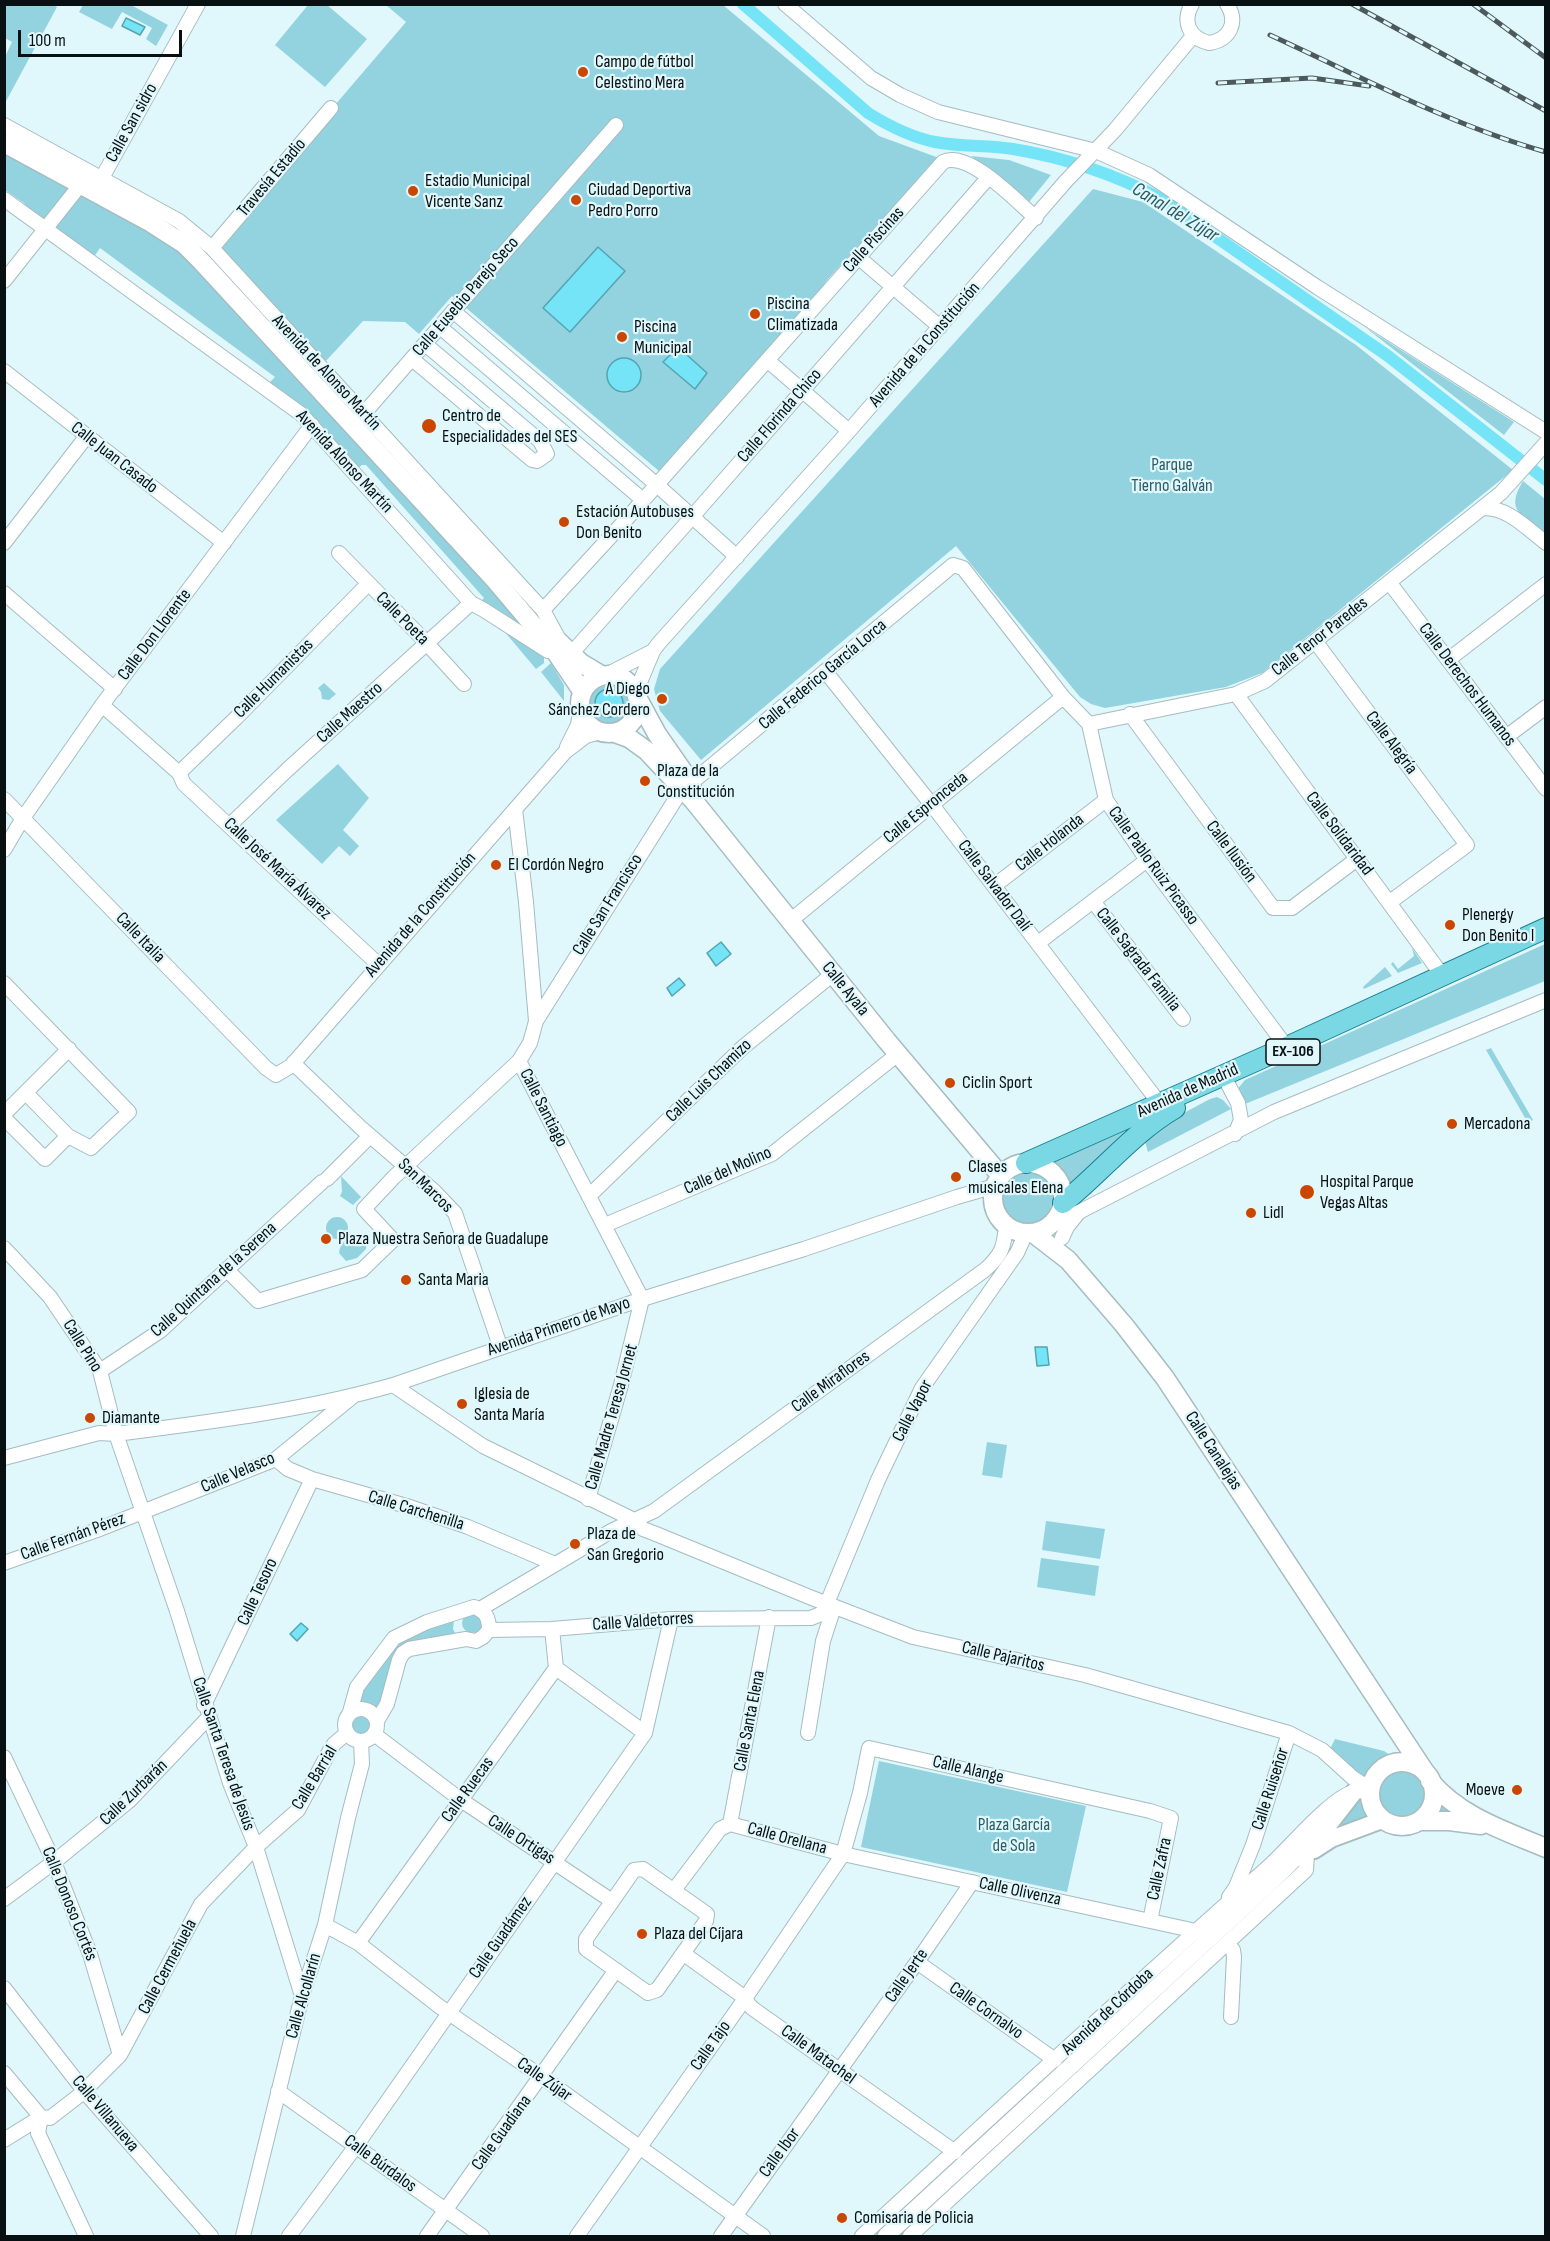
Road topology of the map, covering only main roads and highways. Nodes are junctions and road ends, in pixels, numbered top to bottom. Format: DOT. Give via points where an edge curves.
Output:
graph roads {
  1 [pos="4,142"];
  2 [pos="563,650"];
  3 [pos="605,675"];
  4 [pos="579,686"];
  5 [pos="637,696"];
  6 [pos="608,732"];
  7 [pos="689,791"];
  8 [pos="1545,928"];
  9 [pos="1545,937"];
  10 [pos="1289,1050"];
  11 [pos="1225,1079"];
  12 [pos="1026,1163"];
  13 [pos="992,1179"];
  14 [pos="1065,1210"];
  15 [pos="1042,1237"];
  16 [pos="1369,1690"];
  17 [pos="1393,1763"];
  18 [pos="1428,1776"];
  19 [pos="1420,1821"];
  20 [pos="1494,1827"];
  21 [pos="1545,1848"];
  1 -- 2 [label="main road, Avenida de Alonso Martín" via="92,185 193,252 358,419 495,580"];
  2 -- 3 [label="main road, Avenida de Alonso Martín"];
  2 -- 4 [label="main road, Avenida de Alonso Martín"];
  3 -- 4 [label="main road"];
  3 -- 5 [label="main road" via="625,679"];
  4 -- 6 [label="main road" via="584,720 591,728"];
  5 -- 6 [label="main road" via="638,708 630,724"];
  5 -- 7 [label="main road, Calle Ayala"];
  6 -- 7 [label="main road, Calle Ayala" via="629,738 648,751"];
  7 -- 13 [label="main road, Calle Ayala"];
  8 -- 10 [label="main road, Avenida de Madrid / EX-106"];
  9 -- 10 [label="main road, Avenida de Madrid / EX-106"];
  10 -- 11 [label="main road, Avenida de Madrid / EX-106"];
  11 -- 12 [label="main road, Avenida de Madrid / EX-106"];
  11 -- 14 [label="main road, Avenida de Madrid / EX-106" via="1160,1117 1081,1188"];
  12 -- 13 [label="main road"];
  12 -- 14 [label="main road" via="1053,1174"];
  13 -- 15 [label="main road" via="995,1210 1006,1226"];
  14 -- 15 [label="main road"];
  14 -- 15 [label="main road"];
  15 -- 16 [label="main road, Calle Canalejas" via="1068,1260 1124,1325 1173,1390"];
  16 -- 17 [label="main road, Calle Canalejas" via="1391,1737"];
  16 -- 18 [label="main road, Calle Canalejas"];
  17 -- 18 [label="main road" via="1410,1764"];
  17 -- 19 [label="main road" via="1363,1790 1382,1820 1389,1824 1405,1826"];
  18 -- 19 [label="main road" via="1433,1798"];
  18 -- 20 [label="main road, Calle Canalejas" via="1449,1801"];
  19 -- 20 [label="main road"];
  20 -- 21 [label="main road"];
}
